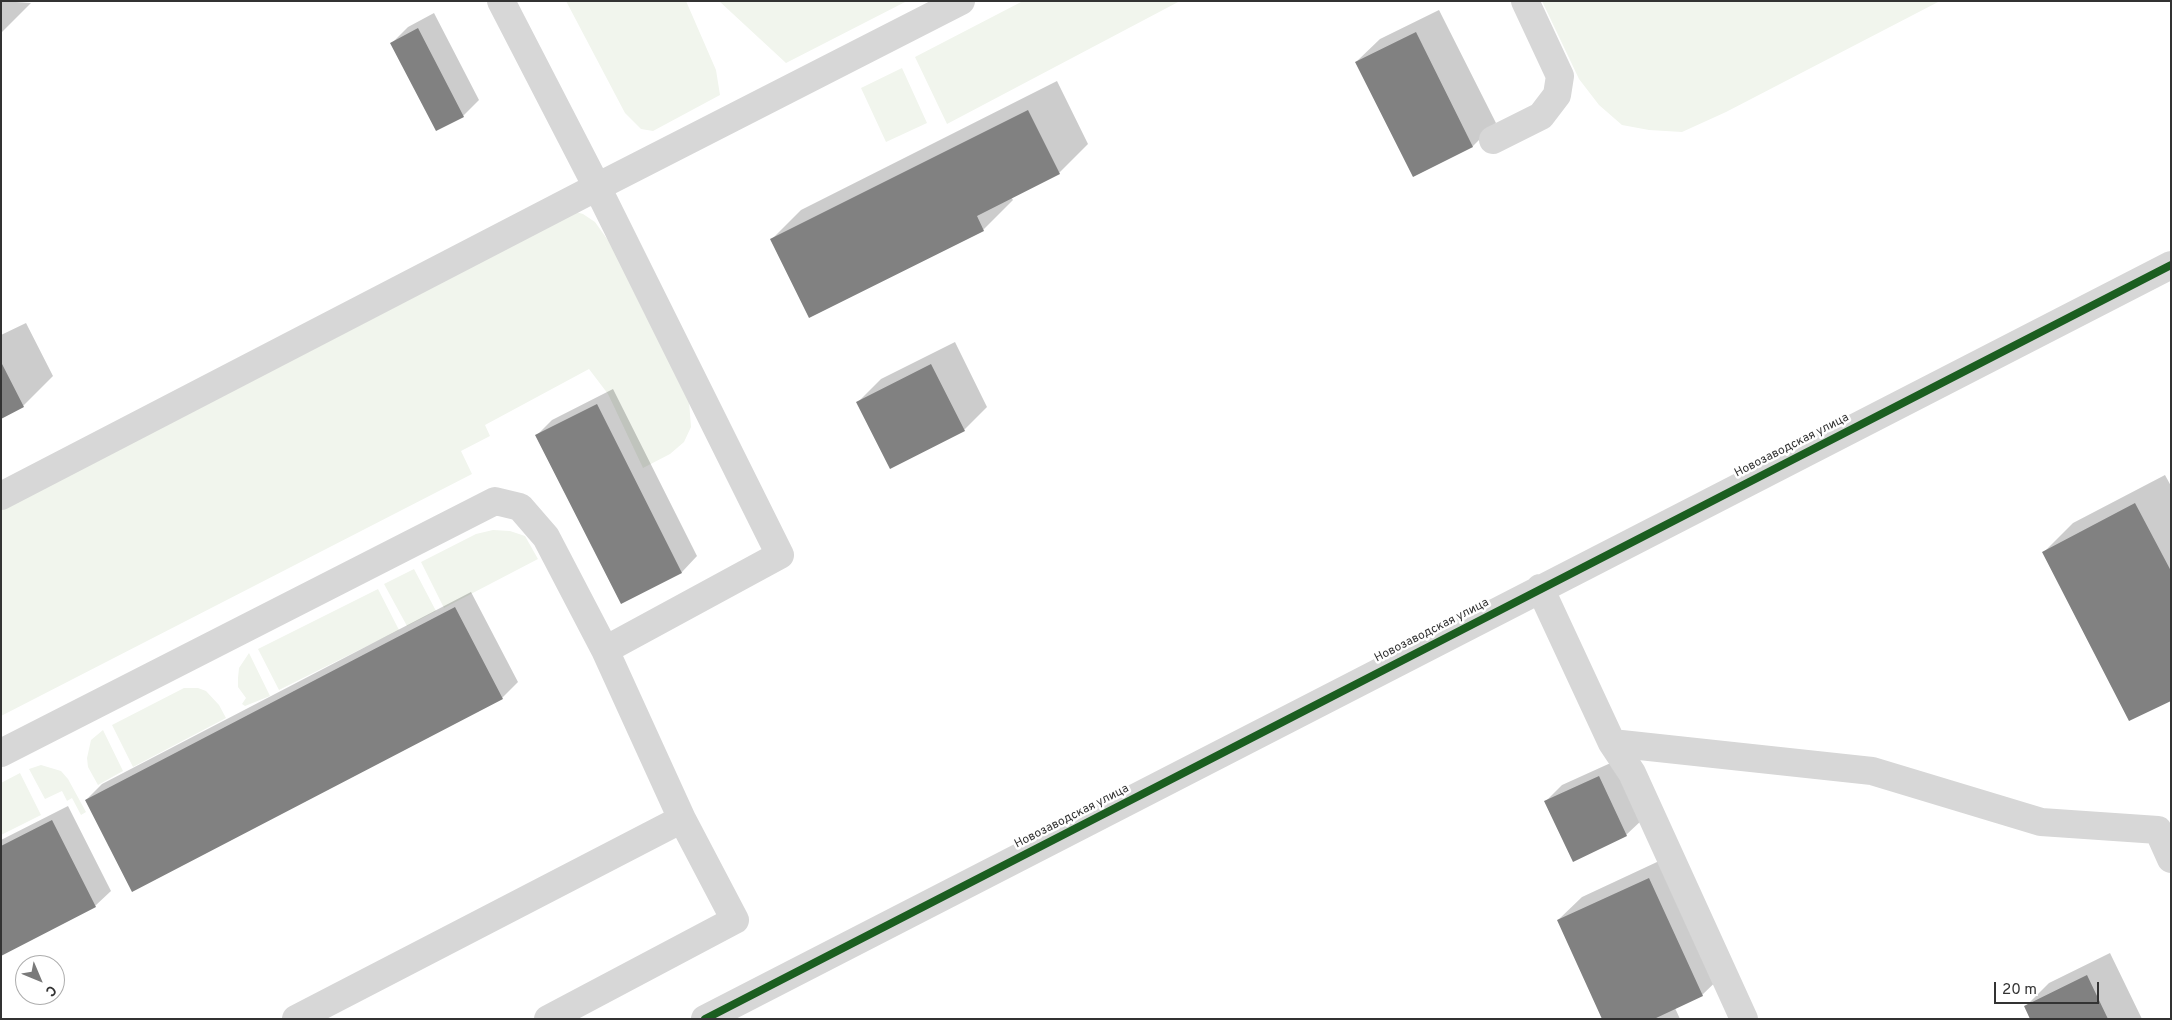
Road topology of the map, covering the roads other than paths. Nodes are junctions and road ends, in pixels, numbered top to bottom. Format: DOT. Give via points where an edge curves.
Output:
graph roads {
  1 [pos="501,1"];
  2 [pos="961,1"];
  3 [pos="1525,1"];
  4 [pos="1493,140"];
  5 [pos="597,187"];
  6 [pos="2171,265"];
  7 [pos="1,496"];
  8 [pos="1540,588"];
  9 [pos="605,650"];
  10 [pos="1612,743"];
  11 [pos="1,753"];
  12 [pos="682,819"];
  13 [pos="2171,859"];
  14 [pos="296,1019"];
  15 [pos="548,1019"];
  16 [pos="705,1019"];
  17 [pos="1744,1019"];
  1 -- 5 [label="street"];
  2 -- 5 [label="street"];
  3 -- 4 [label="street" via="1560,76 1557,95 1541,116"];
  5 -- 7 [label="street"];
  5 -- 9 [label="street" via="780,555"];
  6 -- 8 [label="street, Новозаводская улица"];
  8 -- 10 [label="street"];
  8 -- 16 [label="street, Новозаводская улица"];
  9 -- 11 [label="street" via="546,537 520,507 495,501"];
  9 -- 12 [label="street"];
  10 -- 13 [label="street" via="1872,771 2041,822 2158,830"];
  10 -- 17 [label="street" via="1632,773"];
  12 -- 14 [label="street"];
  12 -- 15 [label="street" via="735,920"];
}
